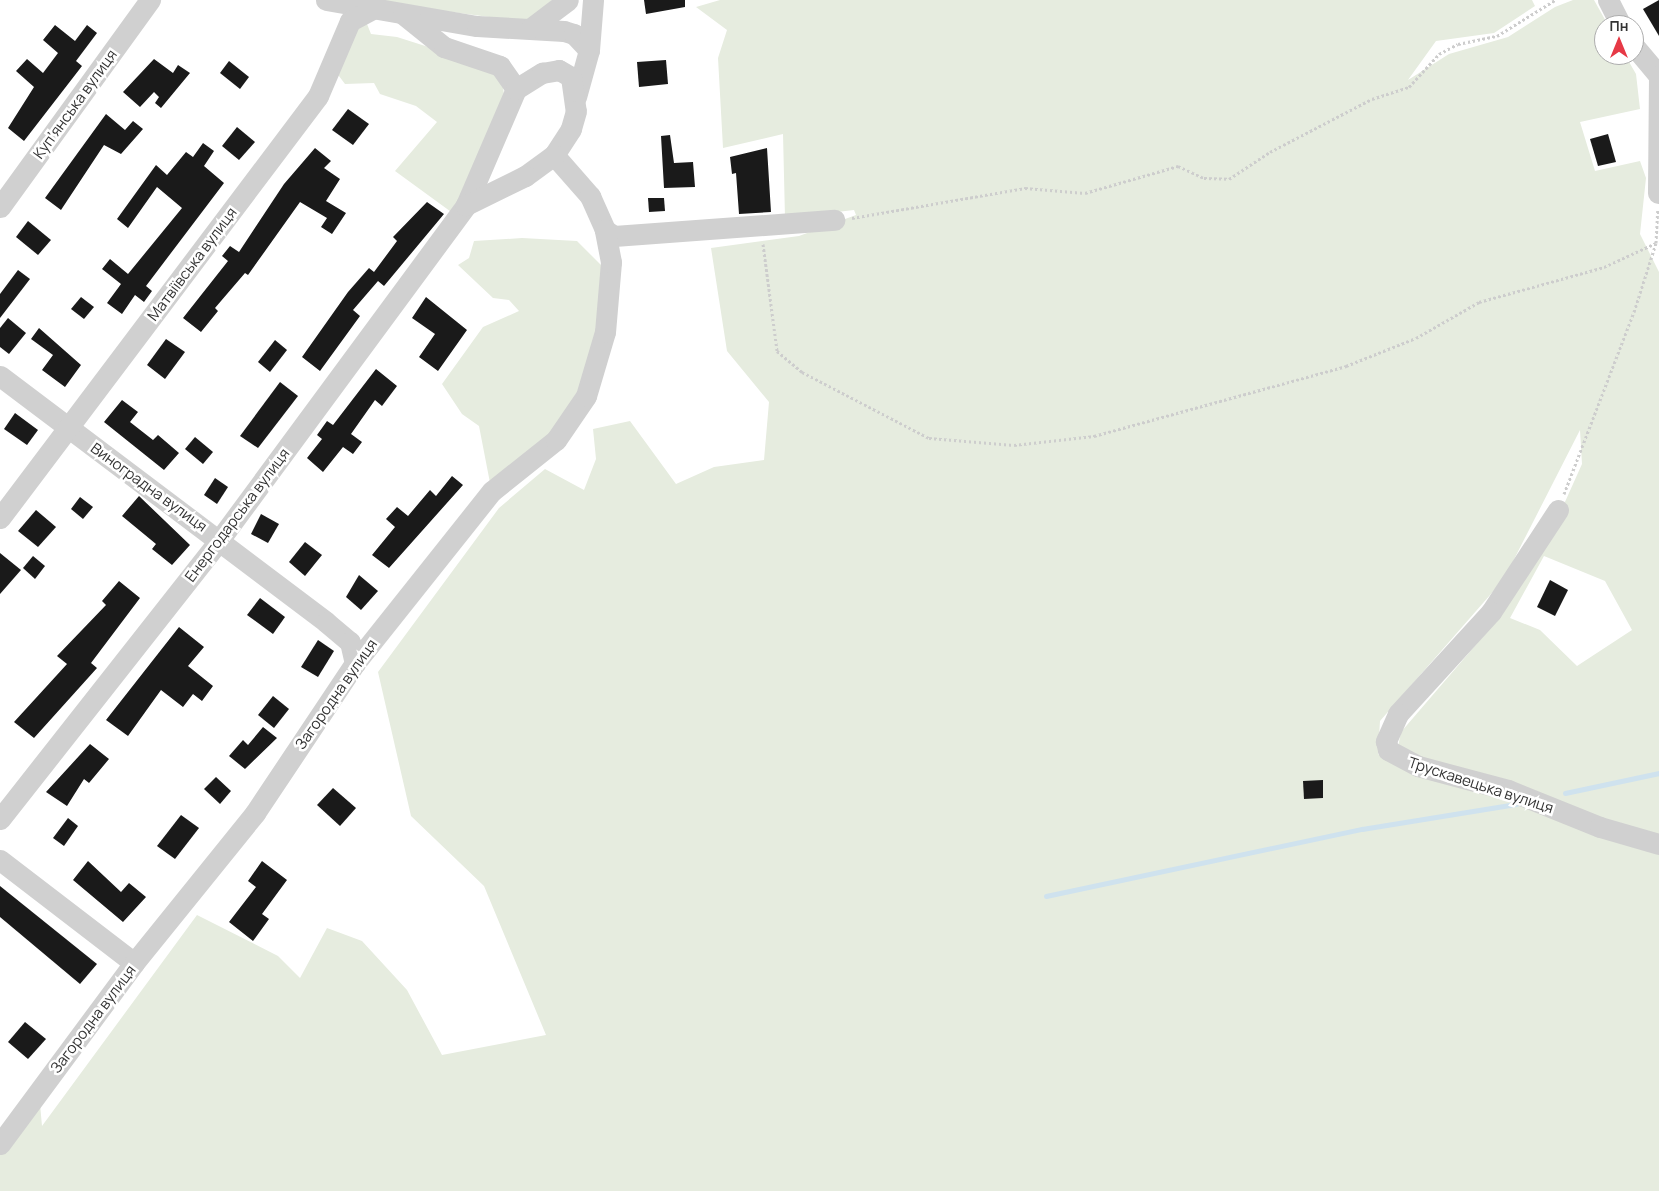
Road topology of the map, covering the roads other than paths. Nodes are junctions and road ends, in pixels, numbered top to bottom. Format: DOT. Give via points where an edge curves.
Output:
graph roads {
  1 [pos="150,0"];
  2 [pos="326,0"];
  3 [pos="568,0"];
  4 [pos="593,0"];
  5 [pos="1608,0"];
  6 [pos="373,9"];
  7 [pos="403,14"];
  8 [pos="1616,15"];
  9 [pos="532,28"];
  10 [pos="589,50"];
  11 [pos="1644,58"];
  12 [pos="1659,76"];
  13 [pos="516,89"];
  14 [pos="576,98"];
  15 [pos="554,155"];
  16 [pos="1658,193"];
  17 [pos="466,205"];
  18 [pos="0,207"];
  19 [pos="834,220"];
  20 [pos="606,230"];
  21 [pos="0,376"];
  22 [pos="69,428"];
  23 [pos="1558,510"];
  24 [pos="0,518"];
  25 [pos="220,539"];
  26 [pos="355,663"];
  27 [pos="0,819"];
  28 [pos="1659,844"];
  29 [pos="0,860"];
  30 [pos="134,963"];
  31 [pos="0,1144"];
  1 -- 18 [label="street, Купʼянська вулиця"];
  2 -- 6 [label="street"];
  3 -- 9 [label="street"];
  4 -- 10 [label="street"];
  5 -- 8 [label="street"];
  6 -- 7 [label="street"];
  6 -- 22 [label="street, Матвіївська вулиця" via="350,22 318,96"];
  7 -- 9 [label="street" via="477,26"];
  7 -- 13 [label="street" via="444,47 500,66"];
  9 -- 10 [label="street" via="574,34"];
  10 -- 14 [label="street"];
  11 -- 12 [label="street"];
  12 -- 16 [label="street"];
  13 -- 14 [label="street" via="542,73 559,70 571,77"];
  13 -- 17 [label="street"];
  14 -- 15 [label="street" via="572,129"];
  15 -- 17 [label="street" via="517,180"];
  15 -- 20 [label="street, Загородна вулиця" via="590,196"];
  17 -- 25 [label="street, Енергодарська вулиця"];
  19 -- 20 [label="street" via="631,237 614,236"];
  20 -- 26 [label="street, Загородна вулиця" via="611,262 605,332 586,396 556,440 492,491"];
  21 -- 22 [label="street, Виноградна вулиця"];
  22 -- 24 [label="street, Матвіївська вулиця"];
  22 -- 25 [label="street, Виноградна вулиця"];
  23 -- 28 [label="street, Трускавецька вулиця" via="1491,612 1398,714 1386,741 1388,750 1418,766 1508,790 1600,827"];
  25 -- 26 [label="street, Виноградна вулиця" via="350,642"];
  25 -- 27 [label="street, Енергодарська вулиця"];
  26 -- 30 [label="street, Загородна вулиця" via="255,813"];
  29 -- 30 [label="street"];
  30 -- 31 [label="street, Загородна вулиця"];
}
